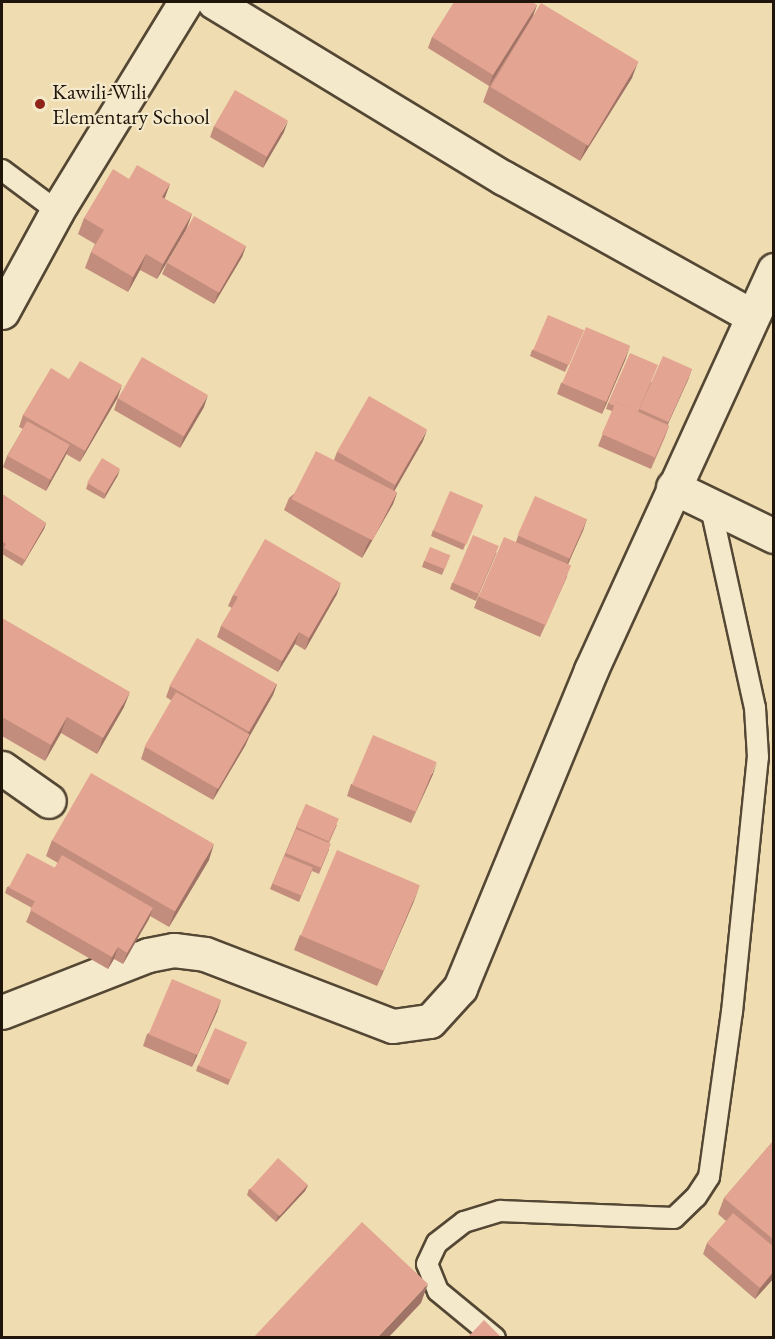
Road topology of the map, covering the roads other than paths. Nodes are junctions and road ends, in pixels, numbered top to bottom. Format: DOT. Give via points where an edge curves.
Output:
graph roads {
  1 [pos="185,2"];
  2 [pos="214,2"];
  3 [pos="2,171"];
  4 [pos="57,211"];
  5 [pos="774,270"];
  6 [pos="2,312"];
  7 [pos="750,315"];
  8 [pos="673,487"];
  9 [pos="711,508"];
  10 [pos="774,536"];
  11 [pos="2,768"];
  12 [pos="49,801"];
  13 [pos="2,1012"];
  14 [pos="495,1338"];
  1 -- 4 [label="street"];
  2 -- 7 [label="street" via="504,178"];
  3 -- 4 [label="lane"];
  4 -- 6 [label="street"];
  5 -- 7 [label="street"];
  7 -- 8 [label="street"];
  8 -- 9 [label="street"];
  8 -- 13 [label="street" via="591,670 460,988 430,1021 393,1026 205,954 174,950 148,955"];
  9 -- 10 [label="street"];
  9 -- 14 [label="lane" via="755,708 758,757 732,1012 709,1177 696,1197 674,1218 500,1211 464,1222 437,1243 427,1264 438,1291"];
  11 -- 12 [label="street"];
}
